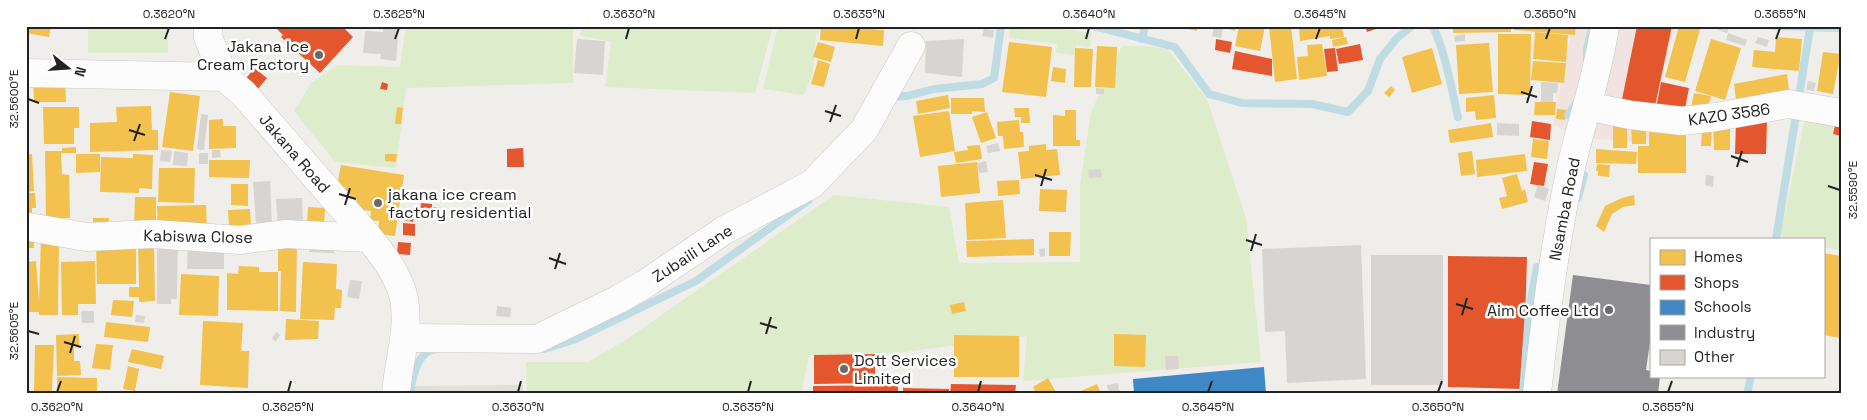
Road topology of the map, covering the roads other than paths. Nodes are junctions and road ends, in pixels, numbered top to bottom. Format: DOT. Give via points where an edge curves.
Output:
graph roads {
  1 [pos="208,26"];
  2 [pos="1605,26"];
  3 [pos="911,46"];
  4 [pos="26,73"];
  5 [pos="224,77"];
  6 [pos="1587,106"];
  7 [pos="1841,113"];
  8 [pos="29,227"];
  9 [pos="368,238"];
  10 [pos="405,338"];
  11 [pos="396,394"];
  12 [pos="1537,394"];
  1 -- 5 [label="street, Jakana Road" via="208,37"];
  2 -- 6 [label="street, Nsamba Road"];
  3 -- 10 [label="street, Zubaili Lane" via="864,130 812,184 723,231 628,294 537,340"];
  4 -- 5 [label="street"];
  5 -- 9 [label="street, Jakana Road" via="243,92"];
  6 -- 7 [label="street, KAZO 3586" via="1682,121 1797,106"];
  6 -- 12 [label="street, Nsamba Road" via="1556,245 1544,318"];
  8 -- 9 [label="street, Kabiswa Close" via="86,237 153,234 240,240 286,234"];
  9 -- 10 [label="street, Jakana Road" via="399,282 406,315"];
  10 -- 11 [label="street, Jakana Road"];
}
